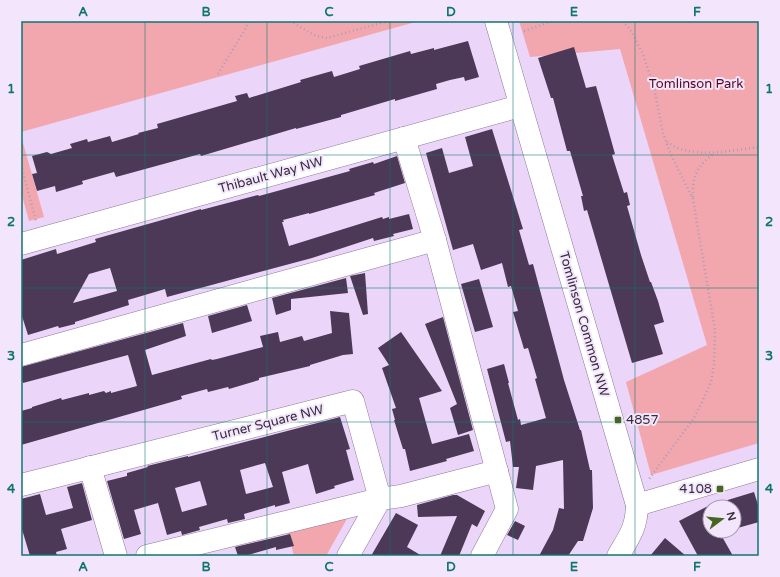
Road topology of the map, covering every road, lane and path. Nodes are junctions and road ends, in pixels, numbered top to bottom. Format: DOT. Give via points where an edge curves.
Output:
graph roads {
  1 [pos="250,21"];
  2 [pos="290,21"];
  3 [pos="388,21"];
  4 [pos="496,21"];
  5 [pos="553,21"];
  6 [pos="623,21"];
  7 [pos="524,31"];
  8 [pos="218,74"];
  9 [pos="520,106"];
  10 [pos="404,138"];
  11 [pos="666,142"];
  12 [pos="759,147"];
  13 [pos="715,152"];
  14 [pos="21,165"];
  15 [pos="693,199"];
  16 [pos="435,240"];
  17 [pos="31,241"];
  18 [pos="21,356"];
  19 [pos="90,467"];
  20 [pos="759,469"];
  21 [pos="497,471"];
  22 [pos="21,485"];
  23 [pos="380,499"];
  24 [pos="637,505"];
  25 [pos="116,556"];
  26 [pos="147,556"];
  27 [pos="348,556"];
  28 [pos="482,556"];
  29 [pos="618,556"];
  1 -- 8 [label="path"];
  2 -- 3 [label="path" via="316,36 327,38"];
  4 -- 9 [label="street, Tomlinson Common NW"];
  5 -- 7 [label="path"];
  6 -- 11 [label="path" via="638,42 647,65"];
  9 -- 10 [label="street, Thibault Way NW"];
  9 -- 24 [label="street, Tomlinson Common NW"];
  10 -- 16 [label="street"];
  10 -- 17 [label="street, Thibault Way NW"];
  11 -- 13 [label="path" via="683,150"];
  11 -- 15 [label="path"];
  12 -- 13 [label="path"];
  13 -- 15 [label="path" via="704,161 695,176 692,186"];
  14 -- 17 [label="path"];
  15 -- 24 [label="path" via="715,330 711,382 694,418 651,475"];
  16 -- 18 [label="street"];
  16 -- 21 [label="street"];
  19 -- 22 [label="street, Turner Square NW"];
  19 -- 23 [label="street, Turner Square NW" via="353,401"];
  19 -- 25 [label="street"];
  20 -- 24 [label="street"];
  21 -- 23 [label="street"];
  21 -- 28 [label="street" via="507,509"];
  23 -- 26 [label="street"];
  23 -- 27 [label="street"];
  24 -- 29 [label="street" via="635,527"];
}
